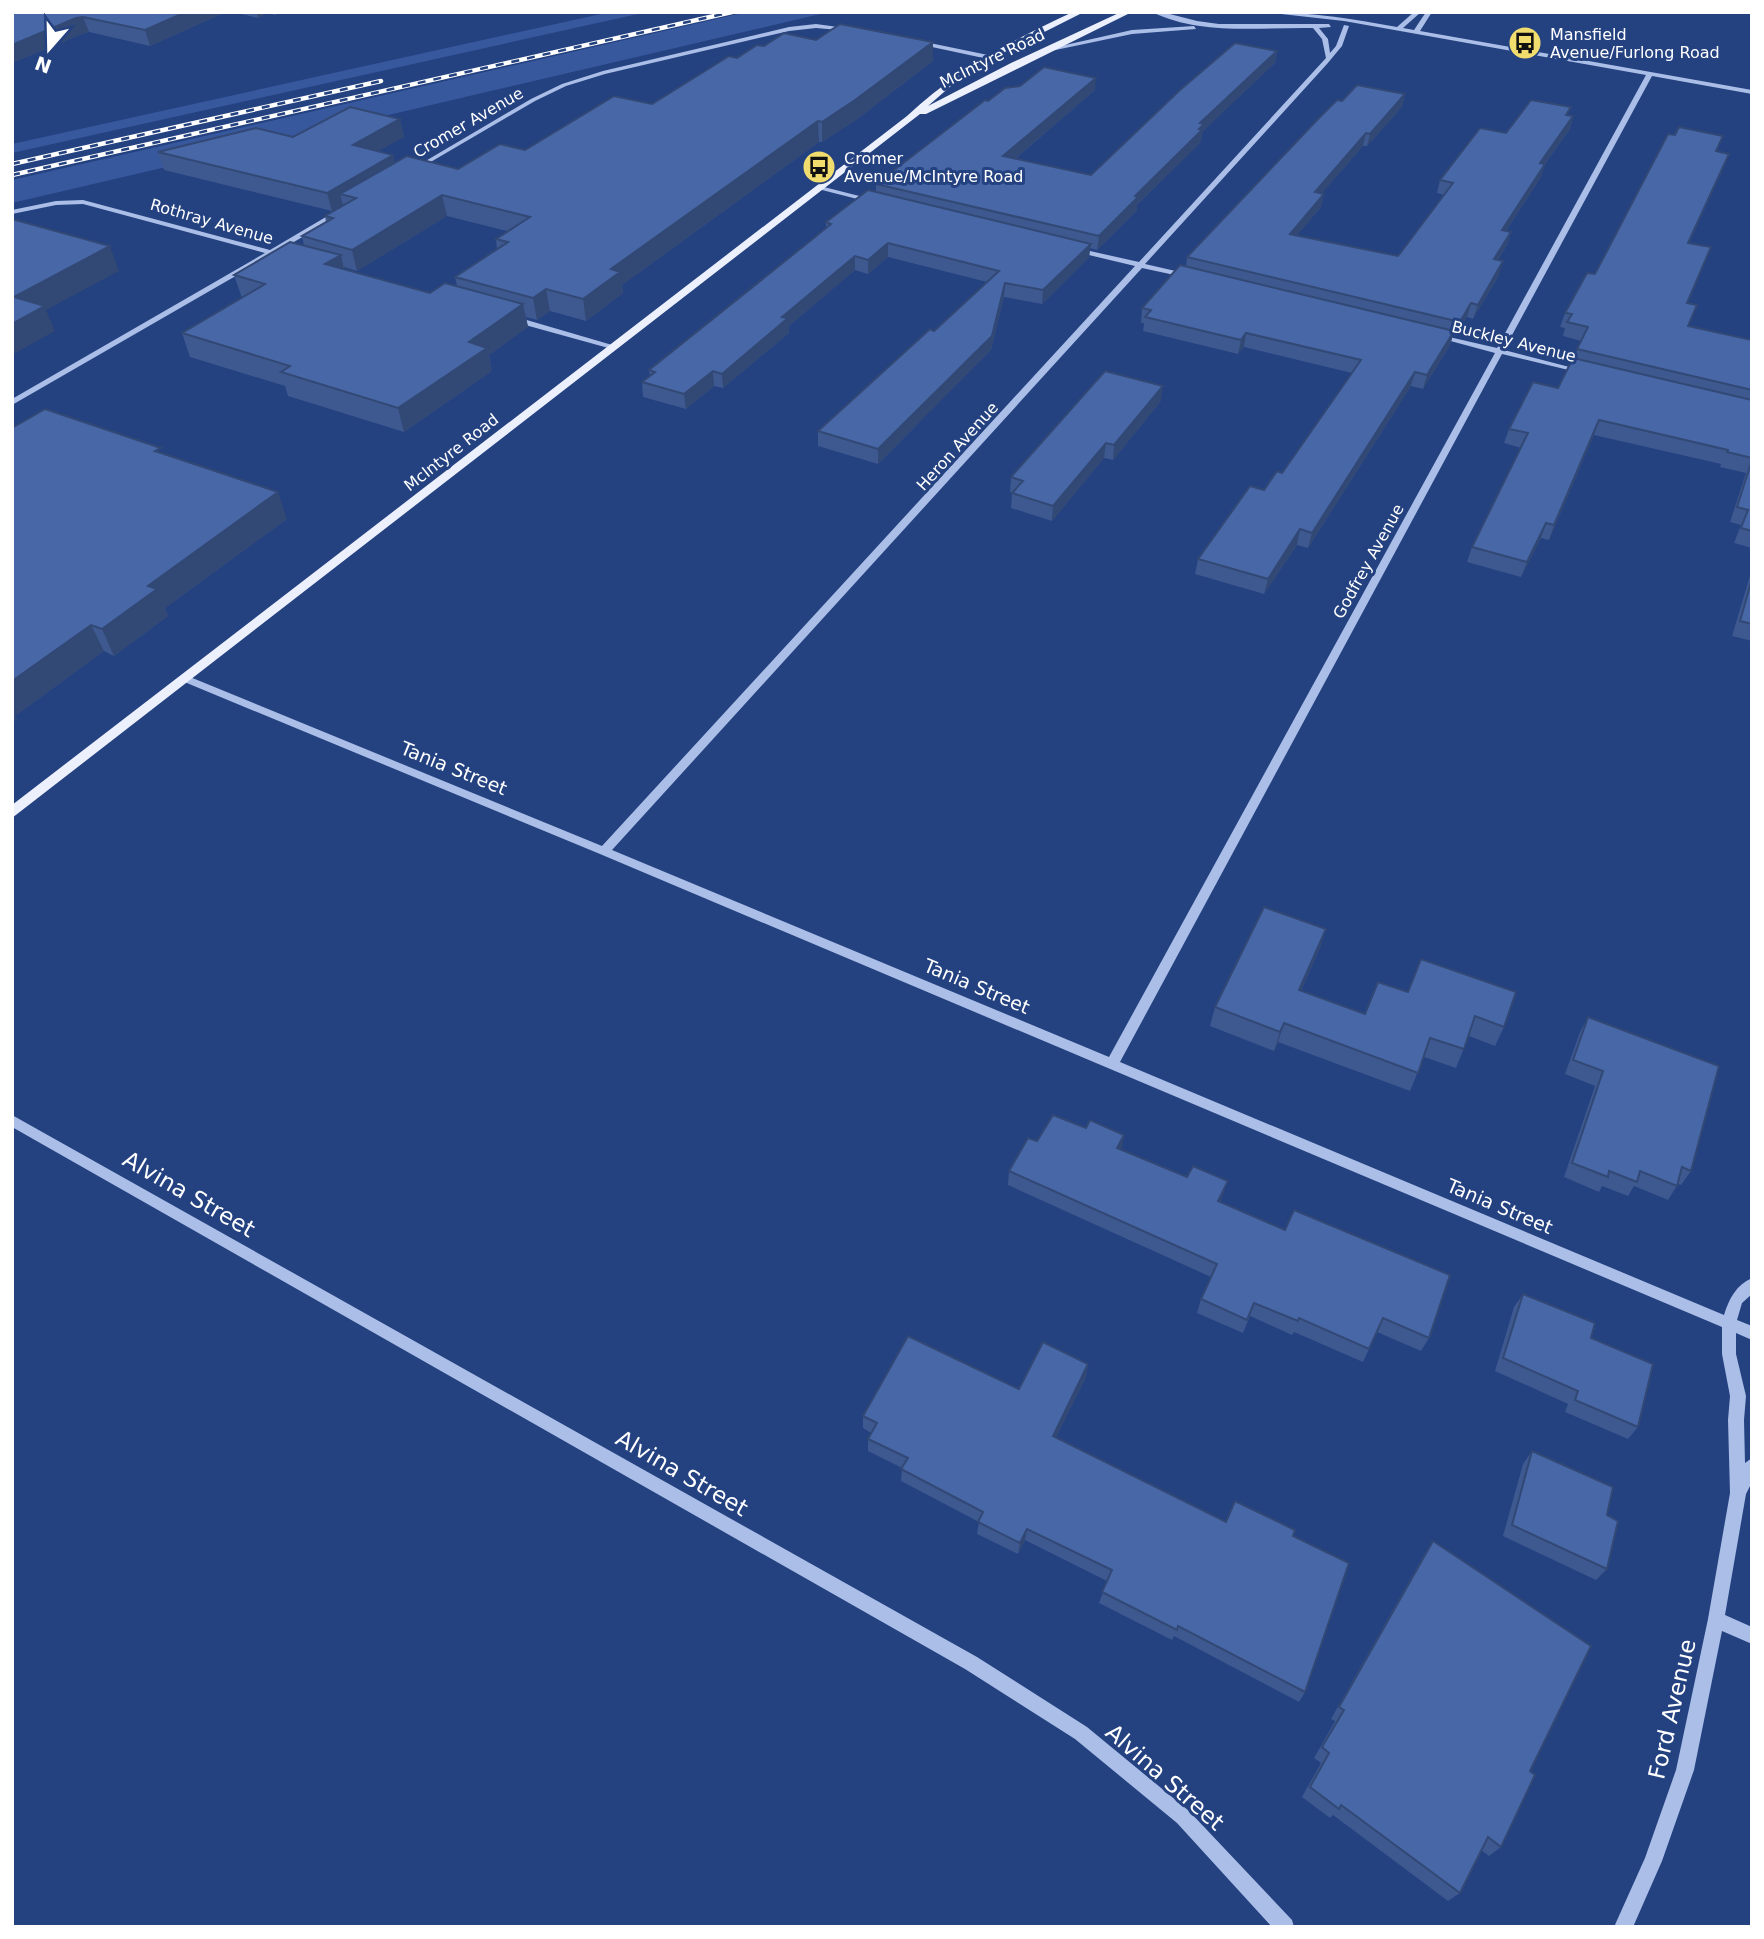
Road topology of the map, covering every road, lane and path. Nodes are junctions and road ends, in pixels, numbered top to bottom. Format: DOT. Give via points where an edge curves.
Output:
graph roads {
  1 [pos="1080,12"];
  2 [pos="1128,12"];
  3 [pos="1155,12"];
  4 [pos="1266,12"];
  5 [pos="1418,12"];
  6 [pos="1429,12"];
  7 [pos="1281,13"];
  8 [pos="1314,25"];
  9 [pos="1218,26"];
  10 [pos="1346,26"];
  11 [pos="1382,26"];
  12 [pos="1398,29"];
  13 [pos="859,30"];
  14 [pos="1416,32"];
  15 [pos="914,41"];
  16 [pos="1045,50"];
  17 [pos="988,57"];
  18 [pos="1328,57"];
  19 [pos="1650,74"];
  20 [pos="1752,92"];
  21 [pos="910,118"];
  22 [pos="402,176"];
  23 [pos="820,188"];
  24 [pos="880,202"];
  25 [pos="343,211"];
  26 [pos="12,212"];
  27 [pos="1067,247"];
  28 [pos="271,253"];
  29 [pos="285,256"];
  30 [pos="1141,265"];
  31 [pos="1199,279"];
  32 [pos="505,317"];
  33 [pos="1421,333"];
  34 [pos="615,347"];
  35 [pos="1499,352"];
  36 [pos="1596,375"];
  37 [pos="12,403"];
  38 [pos="186,679"];
  39 [pos="12,813"];
  40 [pos="604,851"];
  41 [pos="1112,1064"];
  42 [pos="12,1120"];
  43 [pos="1752,1284"];
  44 [pos="1729,1323"];
  45 [pos="1752,1333"];
  46 [pos="1752,1465"];
  47 [pos="1738,1493"];
  48 [pos="1716,1619"];
  49 [pos="1752,1636"];
  50 [pos="1285,1927"];
  51 [pos="1623,1927"];
  1 -- 17 [label="main road, McIntyre Road"];
  2 -- 16 [label="main road, McIntyre Road"];
  3 -- 9 [label="street"];
  4 -- 7 [label="street"];
  5 -- 12 [label="street"];
  6 -- 14 [label="street"];
  7 -- 11 [label="street"];
  8 -- 9 [label="street"];
  8 -- 10 [label="street"];
  8 -- 18 [label="street" via="1325,39"];
  9 -- 16 [label="street" via="1132,32"];
  10 -- 11 [label="street"];
  10 -- 18 [label="street, Heron Avenue" via="1339,46"];
  11 -- 12 [label="street"];
  12 -- 14 [label="street"];
  13 -- 22 [label="street, Cromer Avenue" via="803,27 584,78 533,100"];
  14 -- 19 [label="street"];
  15 -- 17 [label="street"];
  16 -- 21 [label="main road, McIntyre Road"];
  17 -- 21 [label="main road, McIntyre Road" via="938,89"];
  18 -- 30 [label="street, Heron Avenue"];
  19 -- 20 [label="street"];
  19 -- 35 [label="street, Godfrey Avenue"];
  21 -- 23 [label="main road, McIntyre Road"];
  23 -- 24 [label="street"];
  23 -- 34 [label="main road, McIntyre Road"];
  25 -- 28 [label="street"];
  26 -- 28 [label="street, Rothray Avenue" via="83,202"];
  27 -- 30 [label="street"];
  28 -- 29 [label="street, Rothray Avenue"];
  28 -- 37 [label="street"];
  30 -- 31 [label="street"];
  30 -- 40 [label="street, Heron Avenue"];
  32 -- 34 [label="street"];
  33 -- 35 [label="street, Buckley Avenue"];
  34 -- 38 [label="main road, McIntyre Road"];
  35 -- 36 [label="street, Buckley Avenue"];
  35 -- 41 [label="street, Godfrey Avenue"];
  38 -- 39 [label="main road, McIntyre Road"];
  38 -- 40 [label="street, Tania Street"];
  40 -- 41 [label="street, Tania Street"];
  41 -- 44 [label="street, Tania Street"];
  42 -- 50 [label="street, Alvina Street" via="971,1663 1081,1733 1183,1817"];
  43 -- 44 [label="street, Ford Avenue" via="1737,1300"];
  44 -- 45 [label="street, Tania Street"];
  44 -- 47 [label="street, Ford Avenue" via="1729,1354 1738,1396"];
  46 -- 47 [label="street, Ford Avenue"];
  47 -- 48 [label="street, Ford Avenue"];
  48 -- 49 [label="street"];
  48 -- 51 [label="street, Ford Avenue" via="1685,1770 1653,1861"];
}
